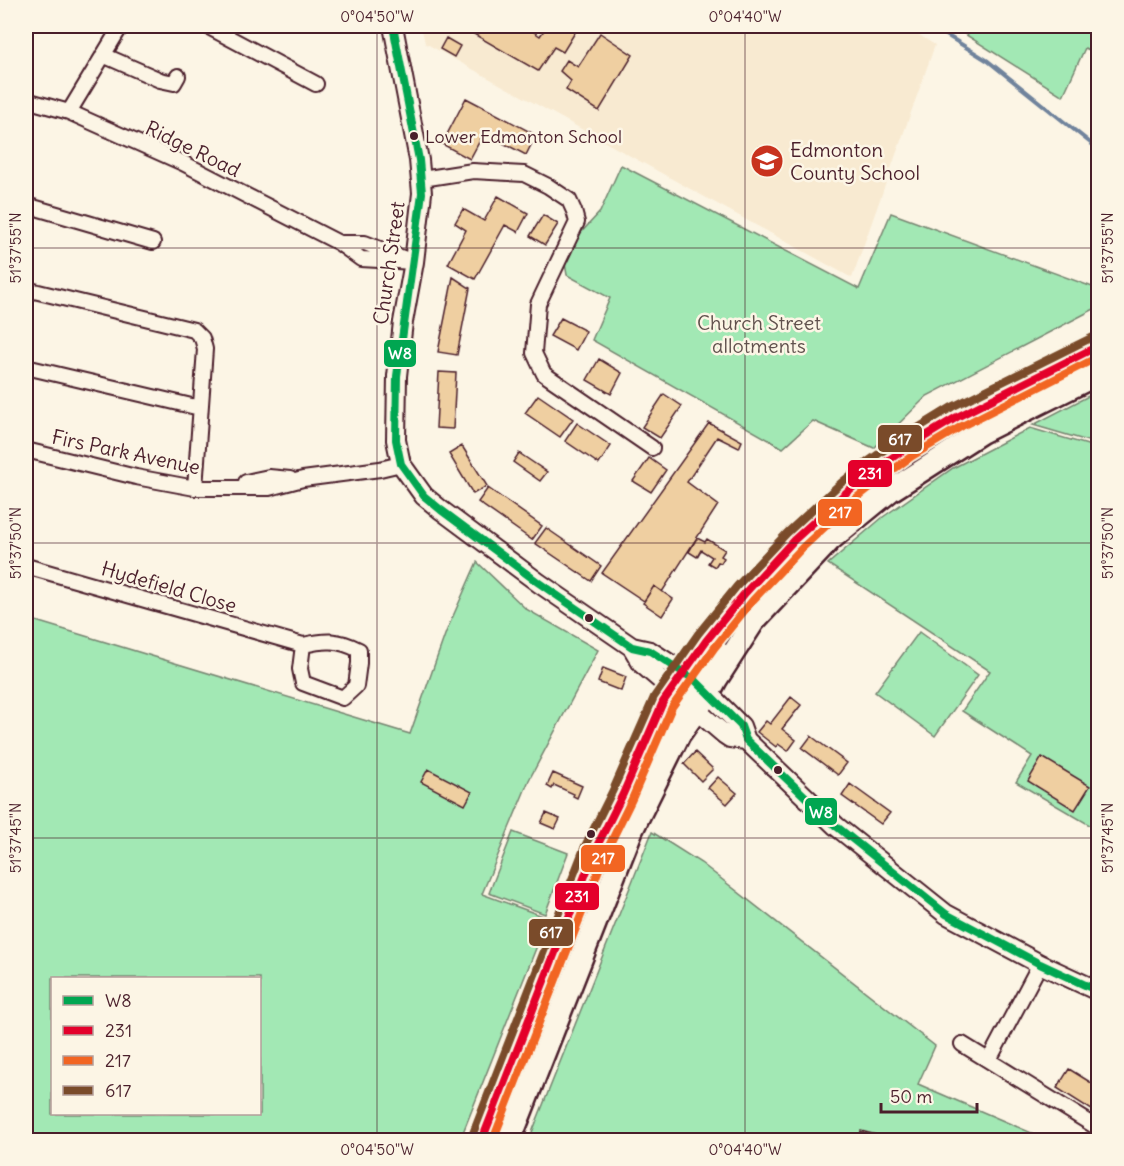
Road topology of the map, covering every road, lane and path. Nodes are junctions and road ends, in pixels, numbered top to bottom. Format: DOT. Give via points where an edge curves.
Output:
graph roads {
  1 [pos="121,26"];
  2 [pos="207,26"];
  3 [pos="393,26"];
  4 [pos="103,55"];
  5 [pos="178,76"];
  6 [pos="316,84"];
  7 [pos="26,100"];
  8 [pos="69,112"];
  9 [pos="422,179"];
  10 [pos="26,205"];
  11 [pos="153,242"];
  12 [pos="414,262"];
  13 [pos="26,290"];
  14 [pos="1098,346"];
  15 [pos="26,367"];
  16 [pos="1098,375"];
  17 [pos="200,408"];
  18 [pos="652,448"];
  19 [pos="26,450"];
  20 [pos="401,464"];
  21 [pos="195,488"];
  22 [pos="26,566"];
  23 [pos="303,645"];
  24 [pos="690,690"];
  25 [pos="1040,964"];
  26 [pos="549,969"];
  27 [pos="573,979"];
  28 [pos="1098,991"];
  29 [pos="962,1044"];
  30 [pos="988,1060"];
  31 [pos="1098,1128"];
  32 [pos="482,1140"];
  33 [pos="510,1140"];
  1 -- 4 [label="street"];
  2 -- 6 [label="street"];
  3 -- 9 [label="main road, Church Street"];
  4 -- 5 [label="street" via="160,80 174,83"];
  4 -- 8 [label="street"];
  7 -- 8 [label="street, Ridge Road"];
  8 -- 12 [label="street, Ridge Road" via="183,163 339,243 361,259"];
  9 -- 12 [label="main road, Church Street"];
  9 -- 18 [label="street" via="473,171 524,174 569,200 577,222 538,304 534,353 544,374"];
  10 -- 11 [label="street"];
  12 -- 20 [label="main road, Church Street" via="397,376 396,440"];
  13 -- 17 [label="street" via="194,330 205,349"];
  14 -- 24 [label="highway" via="935,429 874,471 807,527 757,578"];
  15 -- 17 [label="street"];
  16 -- 24 [label="highway" via="982,432 890,491 830,540"];
  17 -- 21 [label="street"];
  19 -- 21 [label="street, Firs Park Avenue"];
  20 -- 21 [label="street, Firs Park Avenue" via="303,479 269,477 218,488"];
  20 -- 24 [label="main road, Church Street" via="424,496 441,510 632,647 650,651"];
  22 -- 23 [label="street, Hydefield Close"];
  23 -- 23 [label="street, Hydefield Close" via="322,640 345,643 358,650 356,686 343,698 303,683"];
  24 -- 25 [label="main road, Church Street" via="724,734 746,740 836,826 946,914"];
  24 -- 26 [label="highway" via="655,747 639,758 595,850"];
  24 -- 27 [label="highway" via="679,735 632,830"];
  25 -- 28 [label="main road, Church Street"];
  25 -- 30 [label="street"];
  26 -- 27 [label="highway"];
  26 -- 32 [label="highway"];
  27 -- 33 [label="highway"];
  29 -- 30 [label="street"];
  30 -- 31 [label="street"];
}
